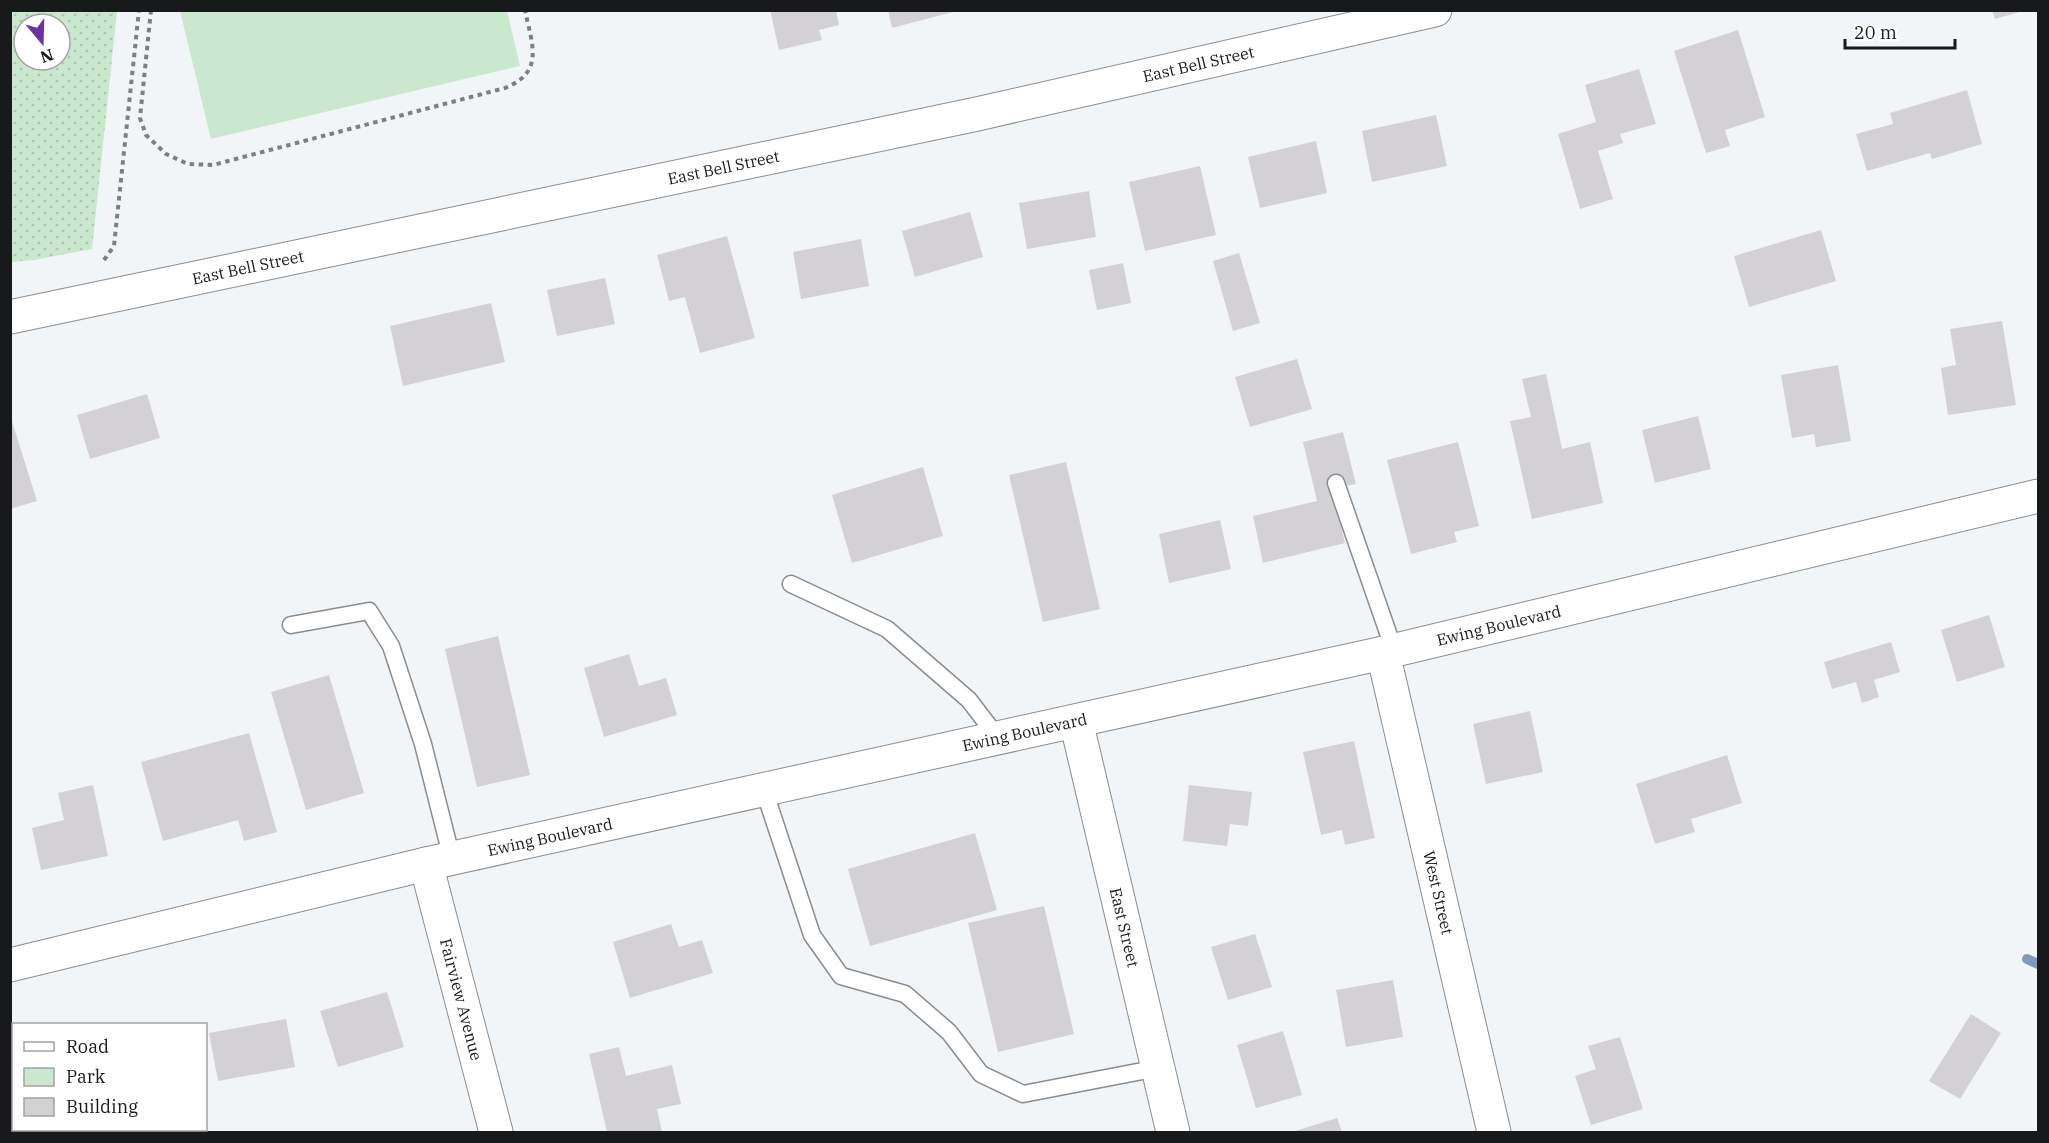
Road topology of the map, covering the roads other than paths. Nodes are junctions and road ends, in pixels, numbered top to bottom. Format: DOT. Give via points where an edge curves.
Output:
graph roads {
  1 [pos="1436,10"];
  2 [pos="10,317"];
  3 [pos="1336,483"];
  4 [pos="2038,496"];
  5 [pos="791,584"];
  6 [pos="291,625"];
  7 [pos="1389,651"];
  8 [pos="1076,721"];
  9 [pos="998,738"];
  10 [pos="764,790"];
  11 [pos="439,862"];
  12 [pos="10,965"];
  13 [pos="1158,1068"];
  14 [pos="496,1132"];
  15 [pos="1173,1132"];
  16 [pos="1494,1132"];
  1 -- 2 [label="street, East Bell Street" via="968,116"];
  3 -- 7 [label="lane"];
  4 -- 7 [label="street, Ewing Boulevard"];
  5 -- 9 [label="lane" via="887,629 969,700"];
  6 -- 11 [label="lane" via="369,611 391,646 423,744"];
  7 -- 8 [label="street, Ewing Boulevard"];
  7 -- 16 [label="street, West Street"];
  8 -- 9 [label="street, Ewing Boulevard"];
  8 -- 13 [label="street, East Street"];
  9 -- 10 [label="street, Ewing Boulevard"];
  10 -- 11 [label="street, Ewing Boulevard"];
  10 -- 13 [label="lane" via="812,935 841,976 905,994 949,1032 981,1074 1023,1094"];
  11 -- 12 [label="street, Ewing Boulevard"];
  11 -- 14 [label="street, Fairview Avenue"];
  13 -- 15 [label="street, East Street"];
}
